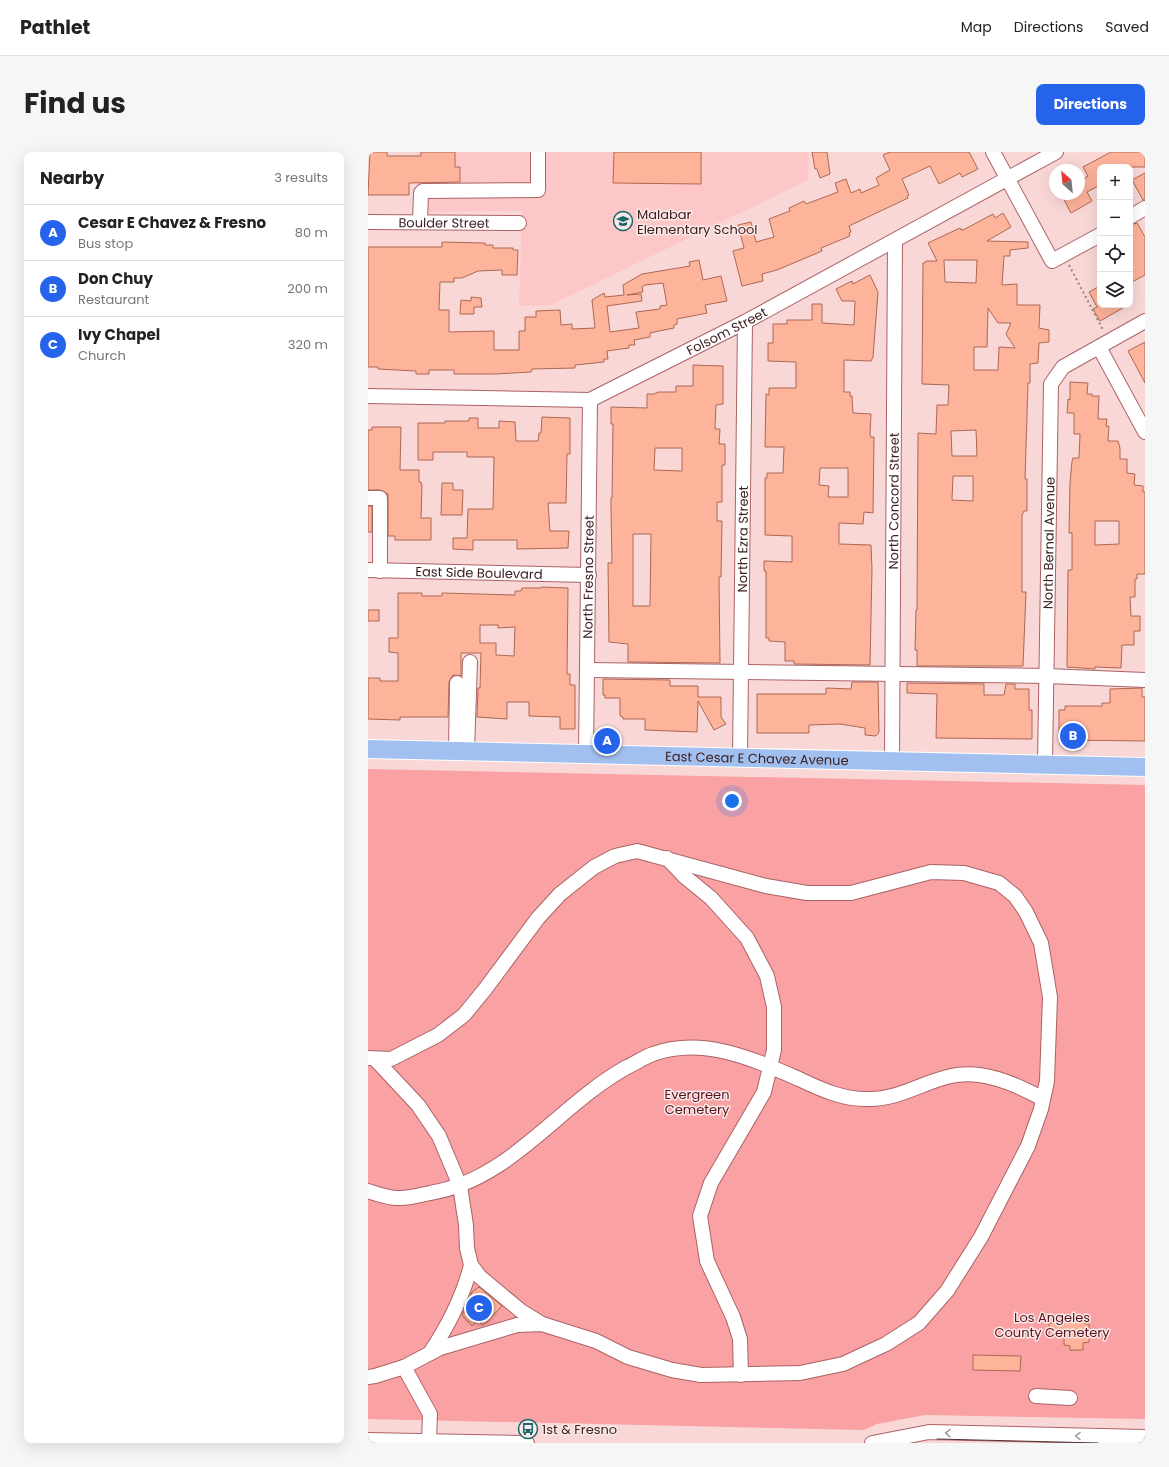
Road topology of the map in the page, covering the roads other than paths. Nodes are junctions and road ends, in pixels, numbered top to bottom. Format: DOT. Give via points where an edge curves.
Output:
graph roads {
  1 [pos="538,152"];
  2 [pos="993,152"];
  3 [pos="1056,152"];
  4 [pos="1008,179"];
  5 [pos="1145,208"];
  6 [pos="1133,215"];
  7 [pos="368,222"];
  8 [pos="420,222"];
  9 [pos="519,223"];
  10 [pos="1098,236"];
  11 [pos="895,241"];
  12 [pos="1145,321"];
  13 [pos="745,322"];
  14 [pos="1104,344"];
  15 [pos="368,396"];
  16 [pos="590,400"];
  17 [pos="1145,432"];
  18 [pos="368,498"];
  19 [pos="374,571"];
  20 [pos="589,575"];
  21 [pos="470,662"];
  22 [pos="588,670"];
  23 [pos="741,672"];
  24 [pos="891,675"];
  25 [pos="1047,676"];
  26 [pos="1145,680"];
  27 [pos="457,683"];
  28 [pos="368,749"];
  29 [pos="461,751"];
  30 [pos="586,754"];
  31 [pos="740,757"];
  32 [pos="892,760"];
  33 [pos="1045,764"];
  34 [pos="1145,767"];
  35 [pos="667,858"];
  36 [pos="371,1058"];
  37 [pos="770,1067"];
  38 [pos="1043,1099"];
  39 [pos="460,1186"];
  40 [pos="368,1191"];
  41 [pos="471,1265"];
  42 [pos="542,1324"];
  43 [pos="430,1353"];
  44 [pos="404,1367"];
  45 [pos="741,1375"];
  46 [pos="368,1376"];
  47 [pos="1036,1396"];
  48 [pos="1070,1398"];
  49 [pos="1145,1437"];
  50 [pos="368,1440"];
  51 [pos="429,1441"];
  52 [pos="508,1443"];
  53 [pos="526,1443"];
  54 [pos="872,1443"];
  1 -- 8 [label="street" via="538,190 423,190"];
  2 -- 4 [label="street"];
  3 -- 4 [label="street, Folsom Street"];
  4 -- 10 [label="street" via="1052,261"];
  4 -- 11 [label="street, Folsom Street"];
  5 -- 6 [label="street"];
  7 -- 8 [label="street, Boulder Street"];
  8 -- 9 [label="street, Boulder Street"];
  11 -- 13 [label="street, Folsom Street"];
  11 -- 24 [label="street, North Concord Street"];
  12 -- 14 [label="street, North Bernal Avenue"];
  13 -- 16 [label="street, Folsom Street"];
  13 -- 23 [label="street, North Ezra Street"];
  14 -- 17 [label="street"];
  14 -- 25 [label="street, North Bernal Avenue" via="1062,367 1051,384"];
  15 -- 16 [label="street, Folsom Street"];
  16 -- 20 [label="street, North Fresno Street"];
  18 -- 19 [label="street" via="380,498"];
  19 -- 20 [label="street, East Side Boulevard"];
  20 -- 22 [label="street, North Fresno Street"];
  21 -- 29 [label="street"];
  22 -- 23 [label="street"];
  22 -- 30 [label="street, North Fresno Street"];
  23 -- 24 [label="street"];
  23 -- 31 [label="street, North Ezra Street"];
  24 -- 25 [label="street"];
  24 -- 32 [label="street, North Concord Street"];
  25 -- 26 [label="street"];
  25 -- 33 [label="street, North Bernal Avenue"];
  27 -- 29 [label="street"];
  28 -- 29 [label="main road, East Cesar E Chavez Avenue"];
  29 -- 30 [label="main road, East Cesar E Chavez Avenue"];
  30 -- 31 [label="main road, East Cesar E Chavez Avenue"];
  31 -- 32 [label="main road, East Cesar E Chavez Avenue"];
  32 -- 33 [label="main road, East Cesar E Chavez Avenue"];
  33 -- 34 [label="main road, East Cesar E Chavez Avenue"];
  35 -- 36 [label="street" via="637,851 615,856 594,867 560,894 464,1015 438,1035 391,1059"];
  35 -- 37 [label="street" via="711,898 747,938 767,976 774,1007 774,1050"];
  35 -- 38 [label="street" via="766,886 807,892 851,893 931,872 964,873 999,883 1015,896 1026,912 1041,943 1048,975 1050,997 1047,1080"];
  36 -- 39 [label="street" via="418,1105 439,1136"];
  37 -- 38 [label="street" via="833,1094 853,1099 888,1098 950,1076 970,1074 1021,1087"];
  37 -- 39 [label="street" via="721,1050 693,1046 676,1047 652,1054 609,1077 540,1135 487,1174"];
  37 -- 45 [label="street" via="764,1092 711,1182 700,1216 707,1261 733,1317 740,1339"];
  38 -- 45 [label="street" via="1028,1146 981,1237 947,1291 919,1324 886,1344 843,1364 800,1372"];
  39 -- 40 [label="street" via="399,1199"];
  39 -- 41 [label="street"];
  41 -- 42 [label="street" via="480,1277 521,1312"];
  41 -- 43 [label="street" via="468,1280 446,1328"];
  42 -- 43 [label="street" via="517,1325 496,1330"];
  42 -- 45 [label="street" via="596,1341 628,1357 672,1370 701,1375"];
  43 -- 44 [label="street"];
  44 -- 46 [label="street"];
  44 -- 51 [label="street" via="430,1414"];
  47 -- 48 [label="street"];
  49 -- 54 [label="street, one-way" via="929,1432"];
  50 -- 51 [label="street"];
  51 -- 52 [label="street"];
  52 -- 53 [label="street"];
}
